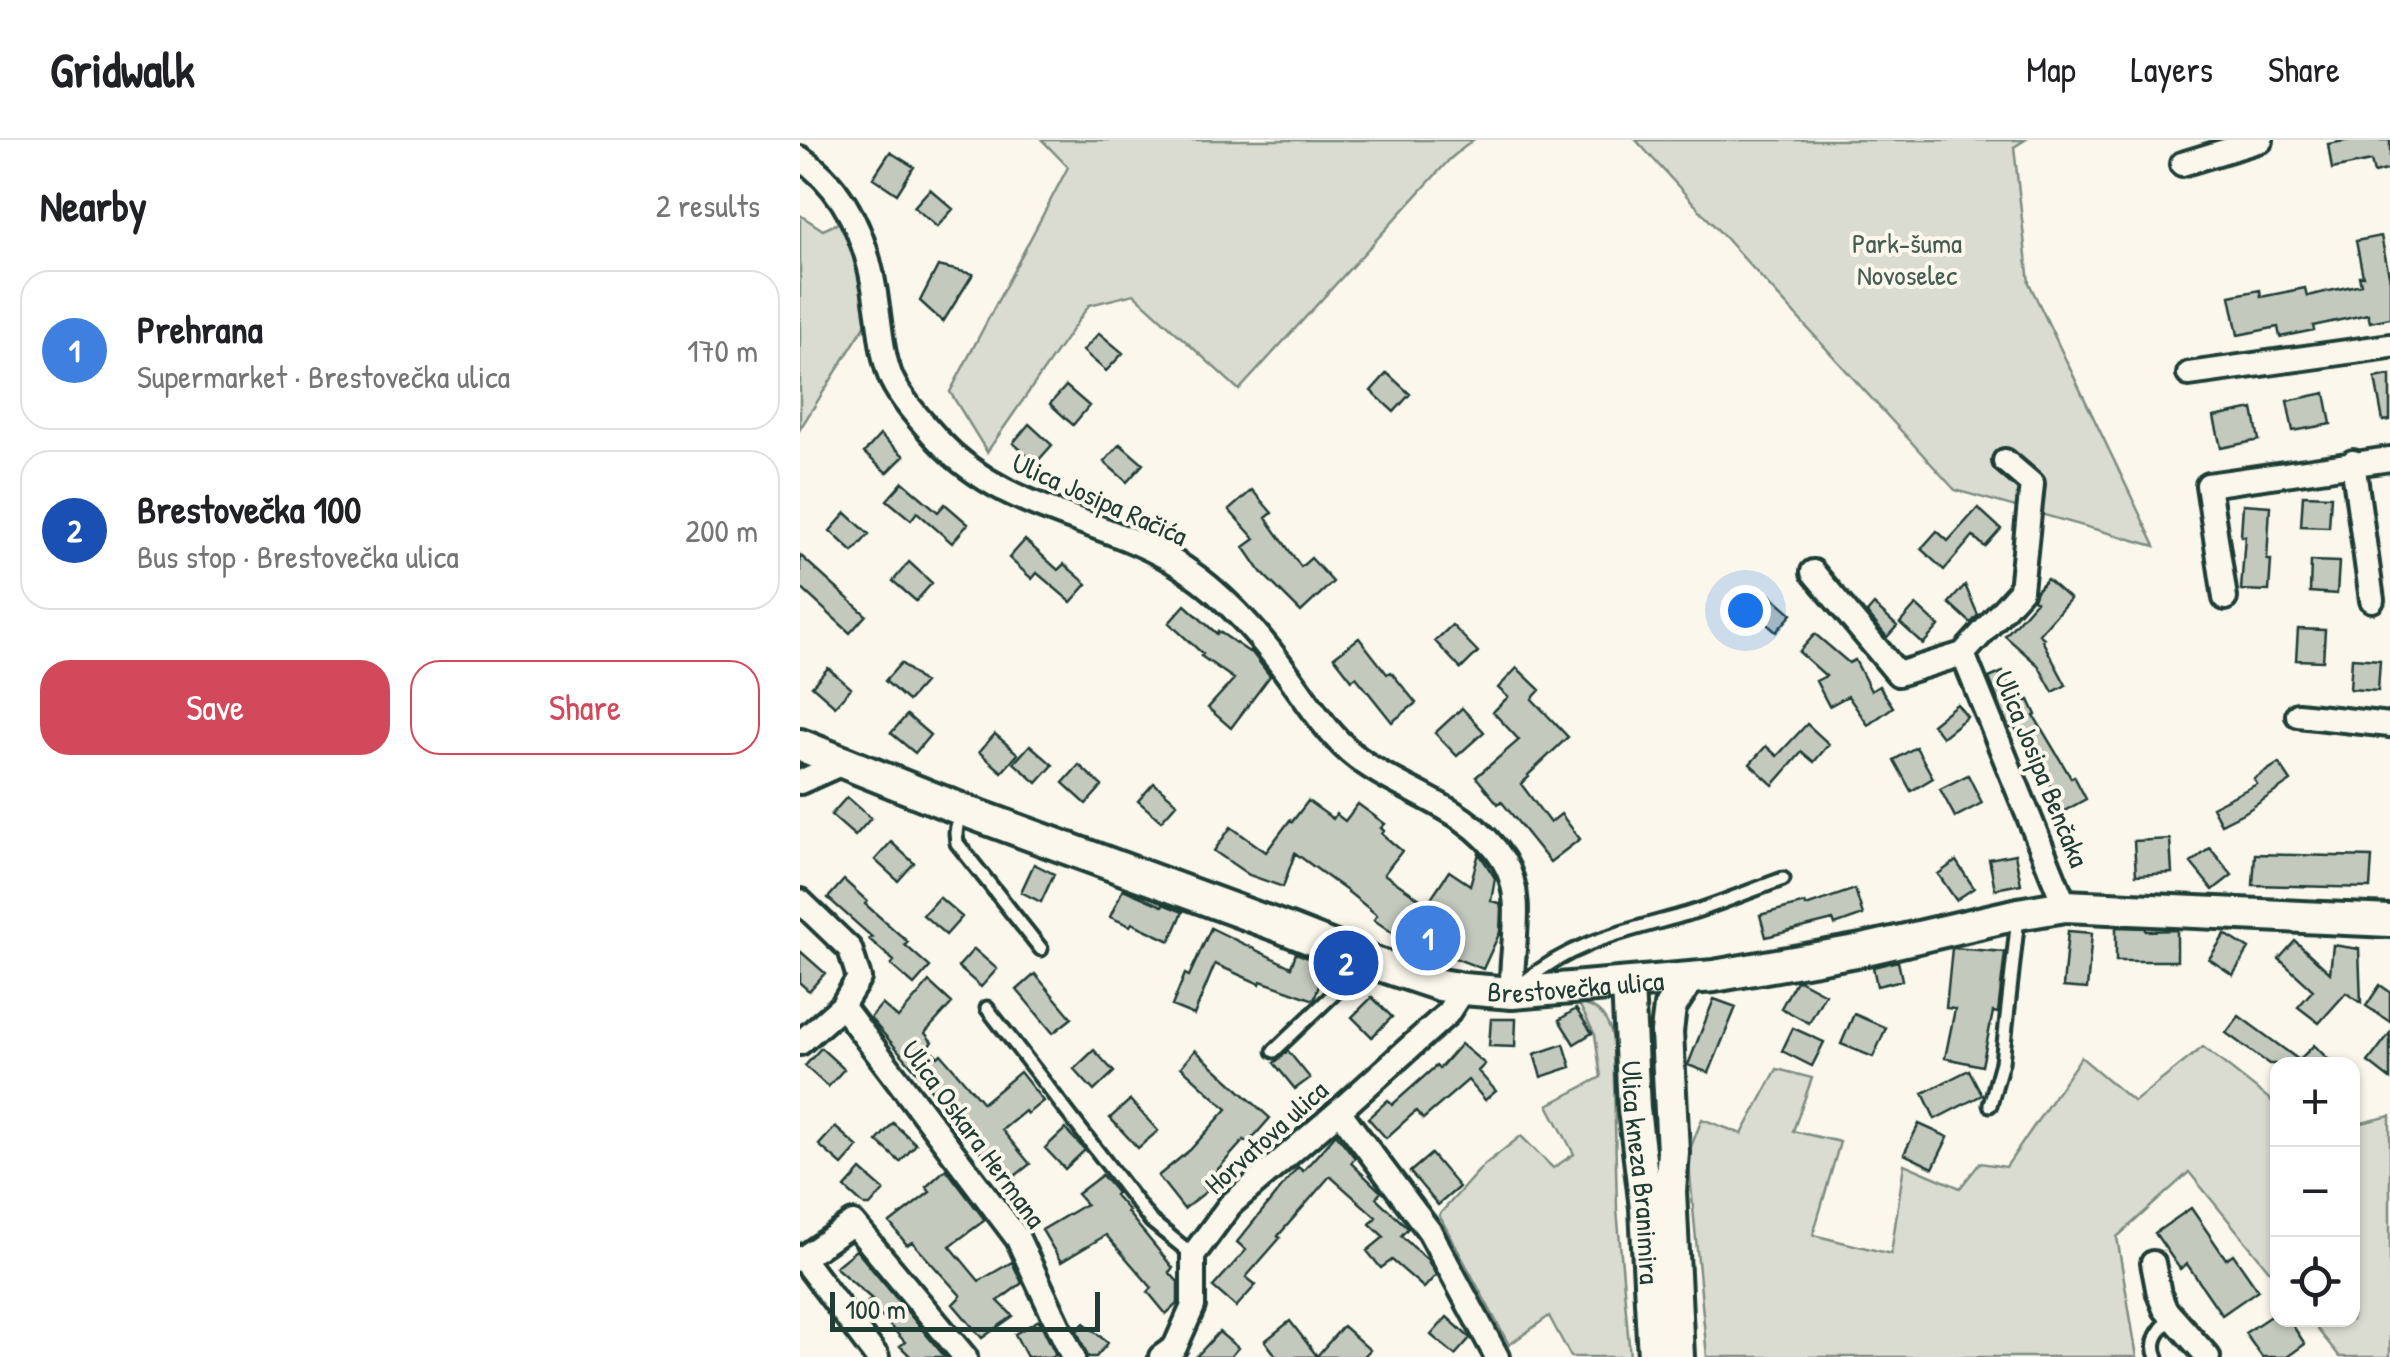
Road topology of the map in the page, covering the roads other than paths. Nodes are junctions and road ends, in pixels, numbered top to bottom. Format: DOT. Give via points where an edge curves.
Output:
graph roads {
  1 [pos="2260,140"];
  2 [pos="2218,146"];
  3 [pos="800,158"];
  4 [pos="2182,164"];
  5 [pos="2390,346"];
  6 [pos="2189,374"];
  7 [pos="2390,458"];
  8 [pos="2006,461"];
  9 [pos="2352,462"];
  10 [pos="1813,572"];
  11 [pos="2226,598"];
  12 [pos="2372,600"];
  13 [pos="1963,654"];
  14 [pos="2298,716"];
  15 [pos="2390,725"];
  16 [pos="800,745"];
  17 [pos="845,762"];
  18 [pos="800,782"];
  19 [pos="960,809"];
  20 [pos="1784,879"];
  21 [pos="800,901"];
  22 [pos="2065,906"];
  23 [pos="2018,914"];
  24 [pos="2390,922"];
  25 [pos="1041,949"];
  26 [pos="1368,961"];
  27 [pos="1688,979"];
  28 [pos="1632,984"];
  29 [pos="1464,989"];
  30 [pos="1512,993"];
  31 [pos="842,1006"];
  32 [pos="987,1008"];
  33 [pos="800,1043"];
  34 [pos="1274,1051"];
  35 [pos="1990,1104"];
  36 [pos="1339,1112"];
  37 [pos="1670,1191"];
  38 [pos="1193,1255"];
  39 [pos="801,1259"];
  40 [pos="2153,1263"];
  41 [pos="2172,1316"];
  42 [pos="2201,1355"];
  43 [pos="876,1357"];
  44 [pos="965,1357"];
  45 [pos="1073,1357"];
  46 [pos="1161,1357"];
  47 [pos="1497,1357"];
  48 [pos="1654,1357"];
  49 [pos="1678,1357"];
  50 [pos="2157,1357"];
  1 -- 2 [label="street"];
  2 -- 4 [label="street"];
  3 -- 30 [label="street, Ulica Josipa Račića" via="850,209 894,384 938,440 1000,489 1143,545 1191,574 1241,616 1352,754 1461,819 1496,850 1516,889"];
  5 -- 6 [label="street"];
  7 -- 9 [label="street"];
  8 -- 13 [label="street, Ulica Josipa Benčaka" via="2032,484 2020,590"];
  9 -- 11 [label="street" via="2208,485"];
  9 -- 12 [label="street"];
  10 -- 13 [label="street, Ulica Josipa Benčaka" via="1898,674"];
  13 -- 22 [label="street, Ulica Josipa Benčaka"];
  14 -- 15 [label="street"];
  16 -- 17 [label="street, Brestovečka ulica"];
  17 -- 18 [label="street"];
  17 -- 19 [label="street, Brestovečka ulica"];
  19 -- 25 [label="lane" via="957,843"];
  19 -- 26 [label="street, Brestovečka ulica"];
  20 -- 30 [label="lane" via="1588,942"];
  21 -- 31 [label="street" via="850,948 859,978"];
  22 -- 23 [label="street, Brestovečka ulica"];
  22 -- 24 [label="street, Brestovečka ulica"];
  23 -- 27 [label="street, Brestovečka ulica" via="1862,950"];
  23 -- 35 [label="lane" via="2002,1062"];
  26 -- 29 [label="street, Brestovečka ulica"];
  26 -- 34 [label="lane"];
  27 -- 28 [label="street, Brestovečka ulica"];
  27 -- 37 [label="street, Ulica kneza Branimira" via="1667,1022"];
  28 -- 30 [label="street, Brestovečka ulica"];
  28 -- 37 [label="street, Ulica kneza Branimira" via="1650,1014 1655,1133"];
  28 -- 48 [label="street, Ulica kneza Branimira" via="1634,1109"];
  29 -- 30 [label="street, Brestovečka ulica"];
  29 -- 36 [label="street, Horvatova ulica" via="1447,1014"];
  31 -- 33 [label="street"];
  31 -- 45 [label="street, Ulica Oskara Hermana" via="1018,1239"];
  32 -- 38 [label="lane" via="1151,1221"];
  36 -- 38 [label="street, Horvatova ulica" via="1230,1205"];
  36 -- 47 [label="street" via="1430,1232"];
  37 -- 49 [label="street, Ulica kneza Branimira"];
  38 -- 46 [label="street" via="1192,1306 1175,1347"];
  39 -- 43 [label="street"];
  39 -- 44 [label="street" via="853,1224"];
  40 -- 41 [label="street"];
  41 -- 42 [label="street"];
  41 -- 50 [label="lane" via="2155,1339"];
}
